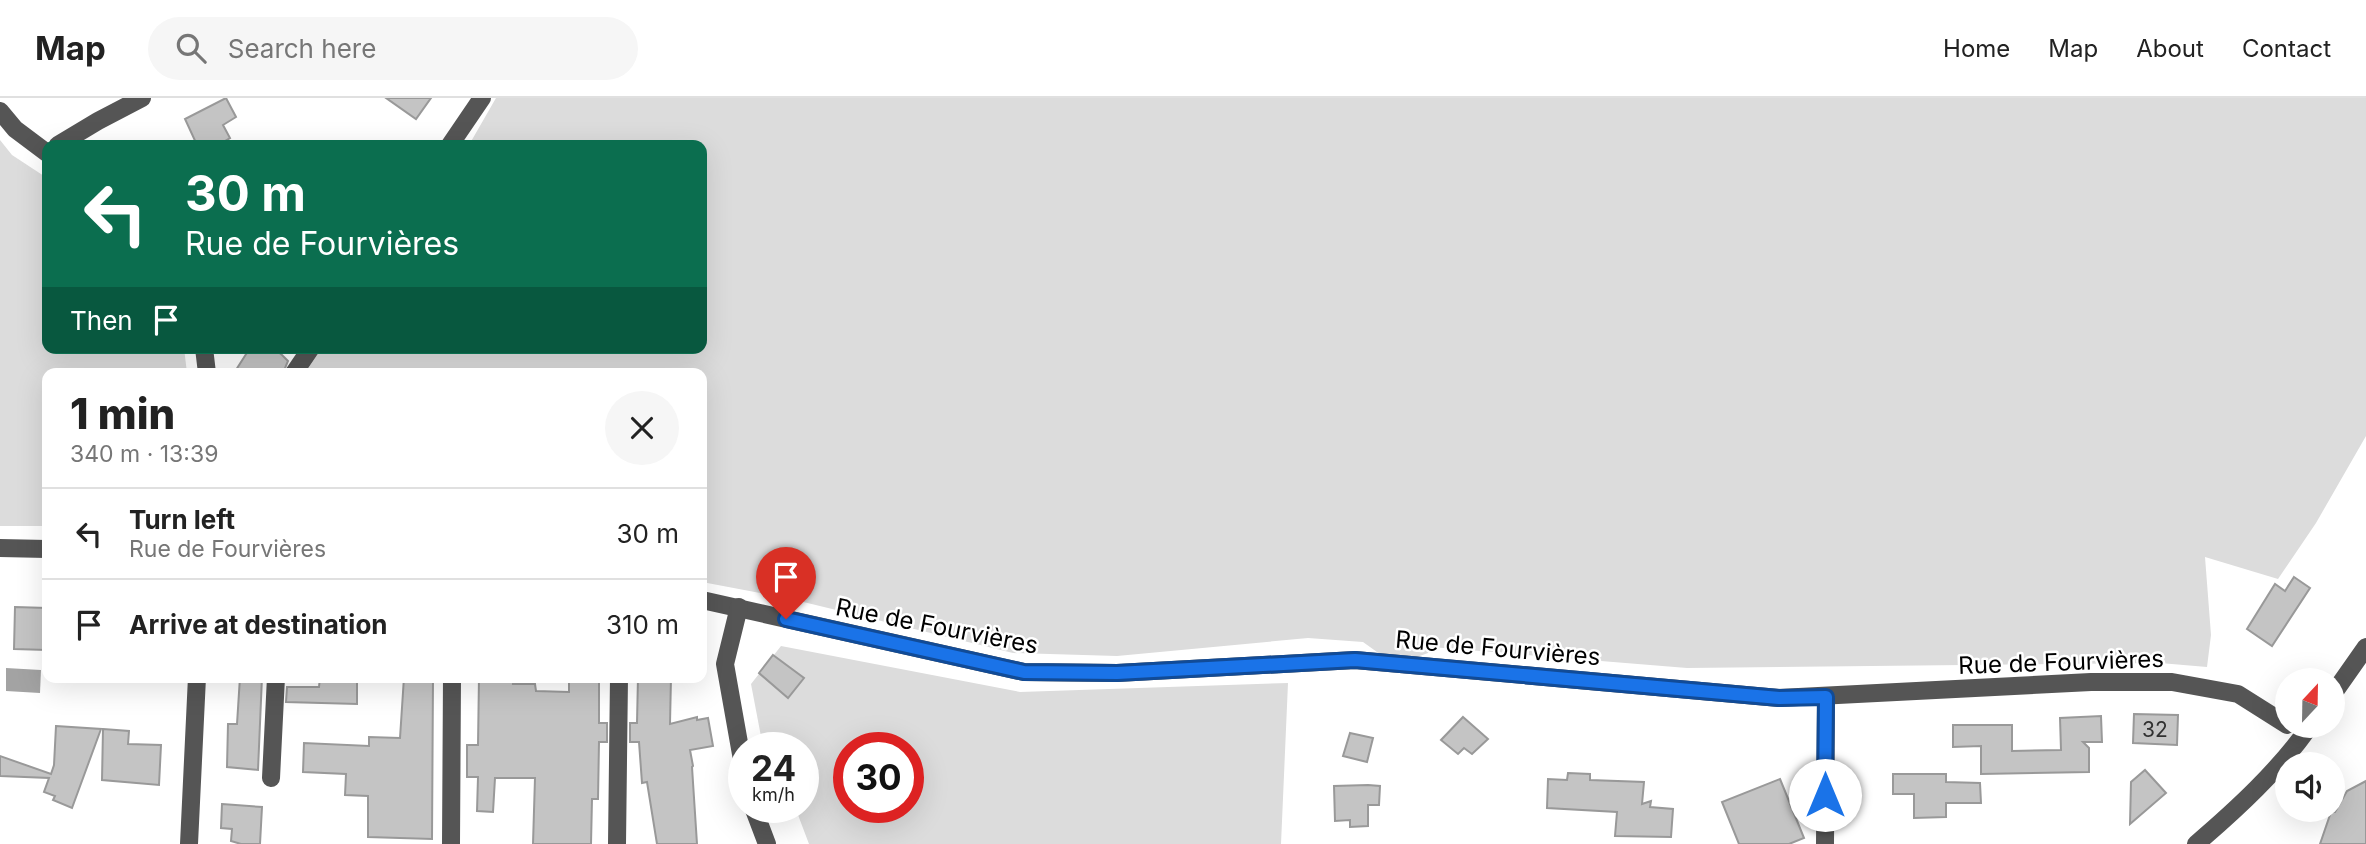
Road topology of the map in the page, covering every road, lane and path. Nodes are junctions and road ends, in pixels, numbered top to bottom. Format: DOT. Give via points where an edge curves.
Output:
graph roads {
  1 [pos="142,98"];
  2 [pos="482,98"];
  3 [pos="0,111"];
  4 [pos="66,140"];
  5 [pos="453,140"];
  6 [pos="42,149"];
  7 [pos="0,548"];
  8 [pos="42,549"];
  9 [pos="707,601"];
  10 [pos="739,607"];
  11 [pos="2366,647"];
  12 [pos="2345,677"];
  13 [pos="197,683"];
  14 [pos="276,683"];
  15 [pos="452,683"];
  16 [pos="619,683"];
  17 [pos="1826,697"];
  18 [pos="2275,716"];
  19 [pos="737,732"];
  20 [pos="2291,738"];
  21 [pos="271,778"];
  22 [pos="760,823"];
  23 [pos="189,844"];
  24 [pos="451,844"];
  25 [pos="617,844"];
  26 [pos="767,844"];
  27 [pos="1825,844"];
  28 [pos="2196,844"];
  1 -- 4 [label="street"];
  2 -- 5 [label="street"];
  3 -- 6 [label="street"];
  7 -- 8 [label="street"];
  9 -- 10 [label="street, Rue de Fourvières"];
  10 -- 17 [label="street, Rue de Fourvières" via="1024,672 1117,673 1355,660 1779,698"];
  10 -- 19 [label="street" via="725,664"];
  11 -- 12 [label="street"];
  13 -- 23 [label="street"];
  14 -- 21 [label="street"];
  15 -- 24 [label="street"];
  16 -- 25 [label="street"];
  17 -- 18 [label="street, Rue de Fourvières" via="2091,682 2172,682 2238,694"];
  17 -- 27 [label="street"];
  20 -- 28 [label="street" via="2246,801"];
  22 -- 26 [label="street"];
}
